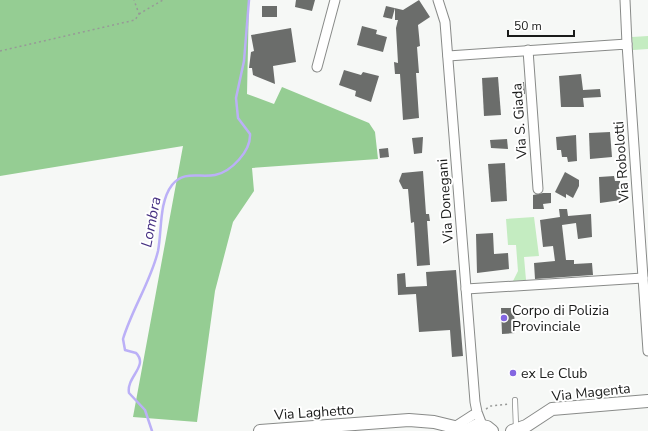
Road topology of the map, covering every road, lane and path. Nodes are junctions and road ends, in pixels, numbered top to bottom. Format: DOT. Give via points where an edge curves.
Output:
graph roads {
  1 [pos="134,0"];
  2 [pos="164,0"];
  3 [pos="336,0"];
  4 [pos="438,0"];
  5 [pos="625,0"];
  6 [pos="139,14"];
  7 [pos="627,44"];
  8 [pos="528,50"];
  9 [pos="0,51"];
  10 [pos="448,56"];
  11 [pos="317,67"];
  12 [pos="538,189"];
  13 [pos="643,278"];
  14 [pos="466,289"];
  15 [pos="648,351"];
  16 [pos="475,402"];
  17 [pos="515,402"];
  18 [pos="648,402"];
  19 [pos="484,410"];
  20 [pos="539,417"];
  21 [pos="470,427"];
  22 [pos="514,430"];
  23 [pos="260,431"];
  24 [pos="529,431"];
  1 -- 6 [label="path"];
  2 -- 6 [label="path"];
  3 -- 11 [label="street"];
  4 -- 10 [label="street, Via Donegani" via="445,22"];
  5 -- 7 [label="street, Via Robolotti"];
  6 -- 9 [label="path" via="135,20"];
  7 -- 8 [label="street"];
  7 -- 13 [label="street, Via Robolotti"];
  8 -- 10 [label="street"];
  8 -- 12 [label="street, Via S. Giada"];
  10 -- 14 [label="street, Via Donegani"];
  13 -- 14 [label="street"];
  13 -- 15 [label="street, Via Robolotti"];
  14 -- 16 [label="street, Via Donegani"];
  16 -- 21 [label="street, Via Donegani"];
  16 -- 21 [label="street, Via Donegani" via="477,412"];
  17 -- 19 [label="path" via="491,406"];
  17 -- 22 [label="lane"];
  18 -- 20 [label="street, Via Magenta" via="559,408 549,410"];
  20 -- 22 [label="street, Via Magenta"];
  20 -- 24 [label="street, Via Magenta"];
  21 -- 23 [label="street, Via Laghetto" via="409,420"];
}
